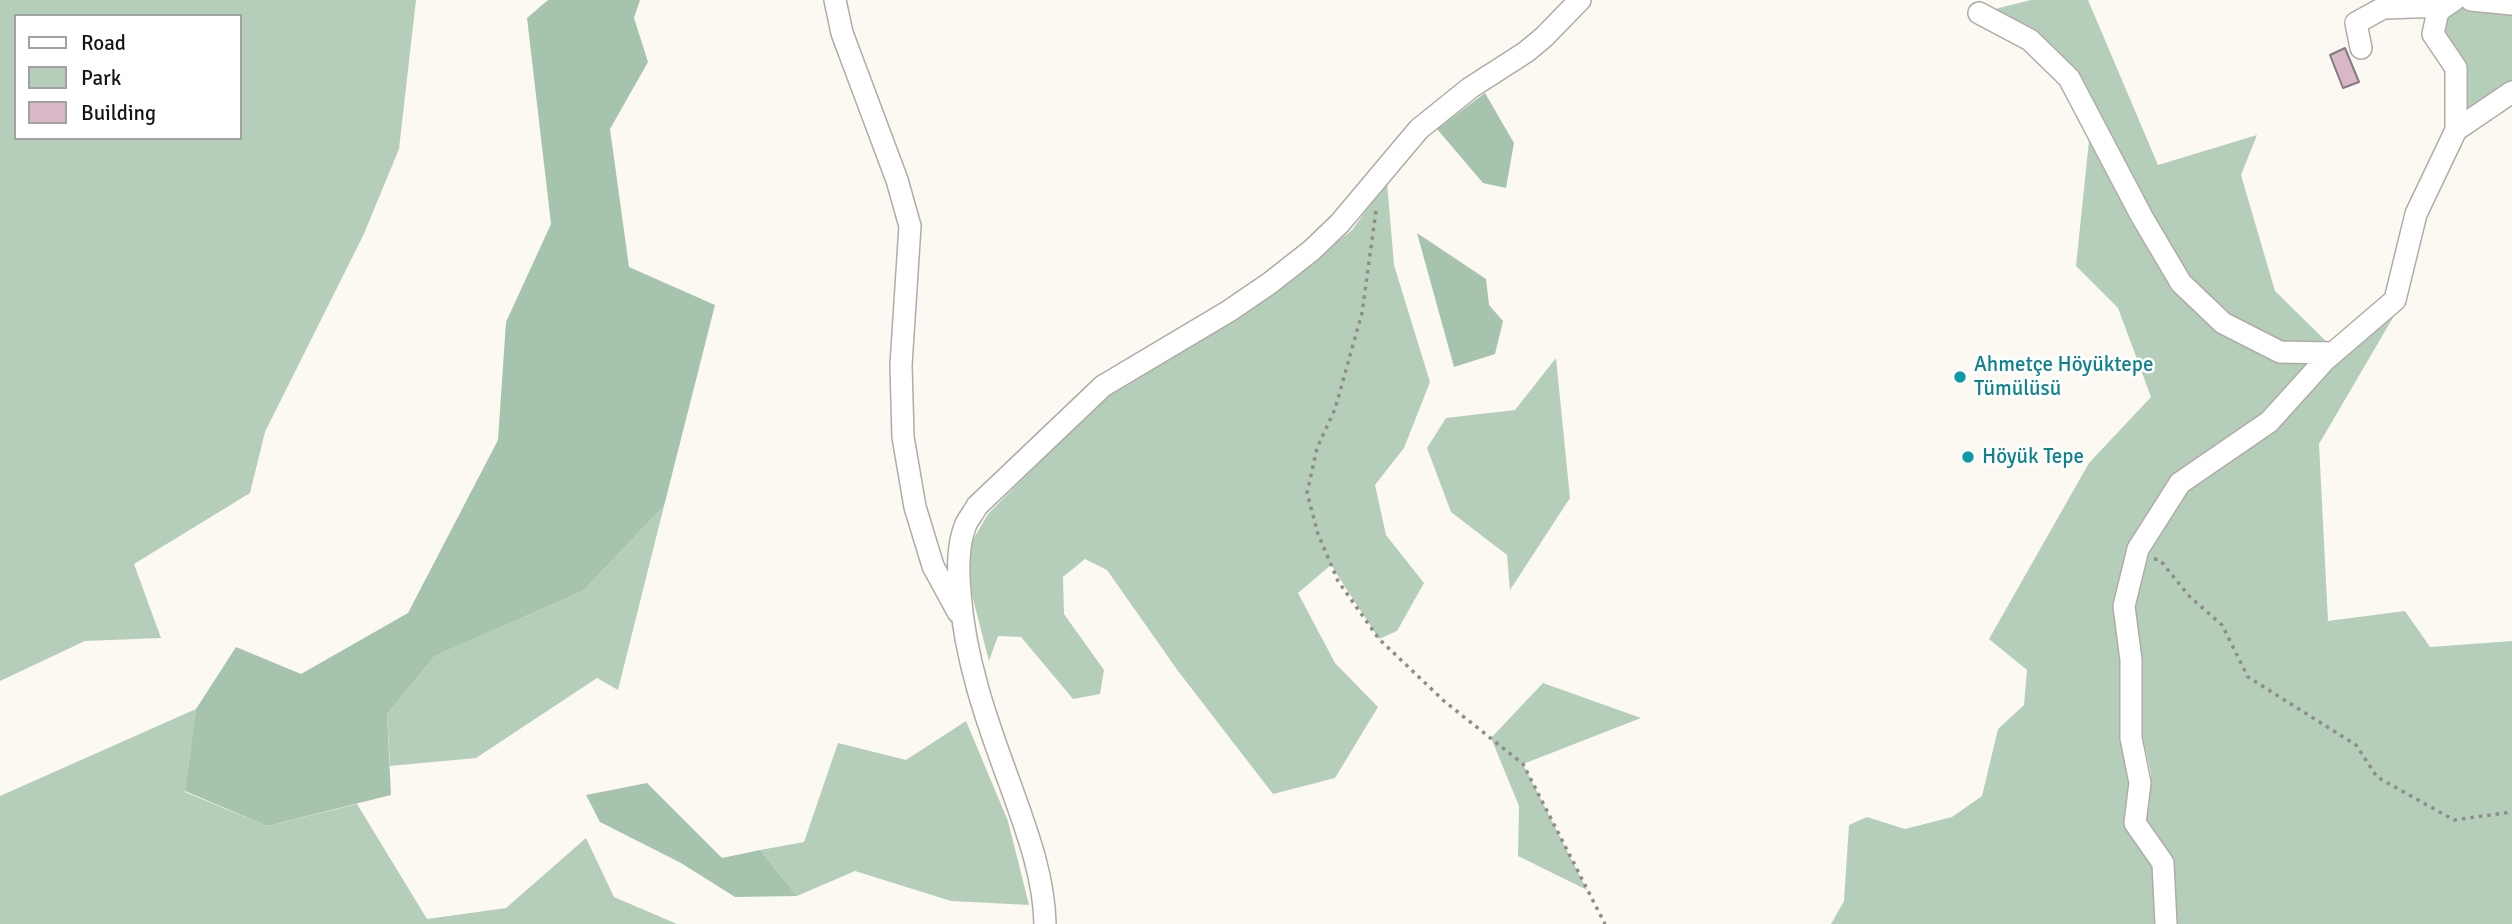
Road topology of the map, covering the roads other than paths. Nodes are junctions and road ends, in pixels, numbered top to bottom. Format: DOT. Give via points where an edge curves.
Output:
graph roads {
  1 [pos="835,0"];
  2 [pos="1580,0"];
  3 [pos="2471,0"];
  4 [pos="2449,3"];
  5 [pos="2512,4"];
  6 [pos="1979,13"];
  7 [pos="2361,48"];
  8 [pos="2512,92"];
  9 [pos="2456,130"];
  10 [pos="2333,354"];
  11 [pos="963,620"];
  12 [pos="1045,924"];
  13 [pos="2166,924"];
  1 -- 11 [label="street" via="842,33 910,226 901,365 903,437 915,507 933,566"];
  2 -- 11 [label="street" via="1526,52 1419,129 1312,250 1229,311 1103,386 977,506 961,543 958,573"];
  3 -- 5 [label="street"];
  4 -- 7 [label="street" via="2383,8 2356,23"];
  4 -- 9 [label="street" via="2438,11 2432,34 2456,68"];
  6 -- 10 [label="street" via="2030,40 2069,78 2181,283 2223,323 2280,352"];
  8 -- 9 [label="street"];
  9 -- 10 [label="street" via="2416,214 2395,300"];
  10 -- 13 [label="street" via="2270,422 2180,483 2138,549 2124,606 2131,660 2131,738 2140,783 2135,823 2163,863"];
  11 -- 12 [label="street" via="977,688 1037,867"];
}
